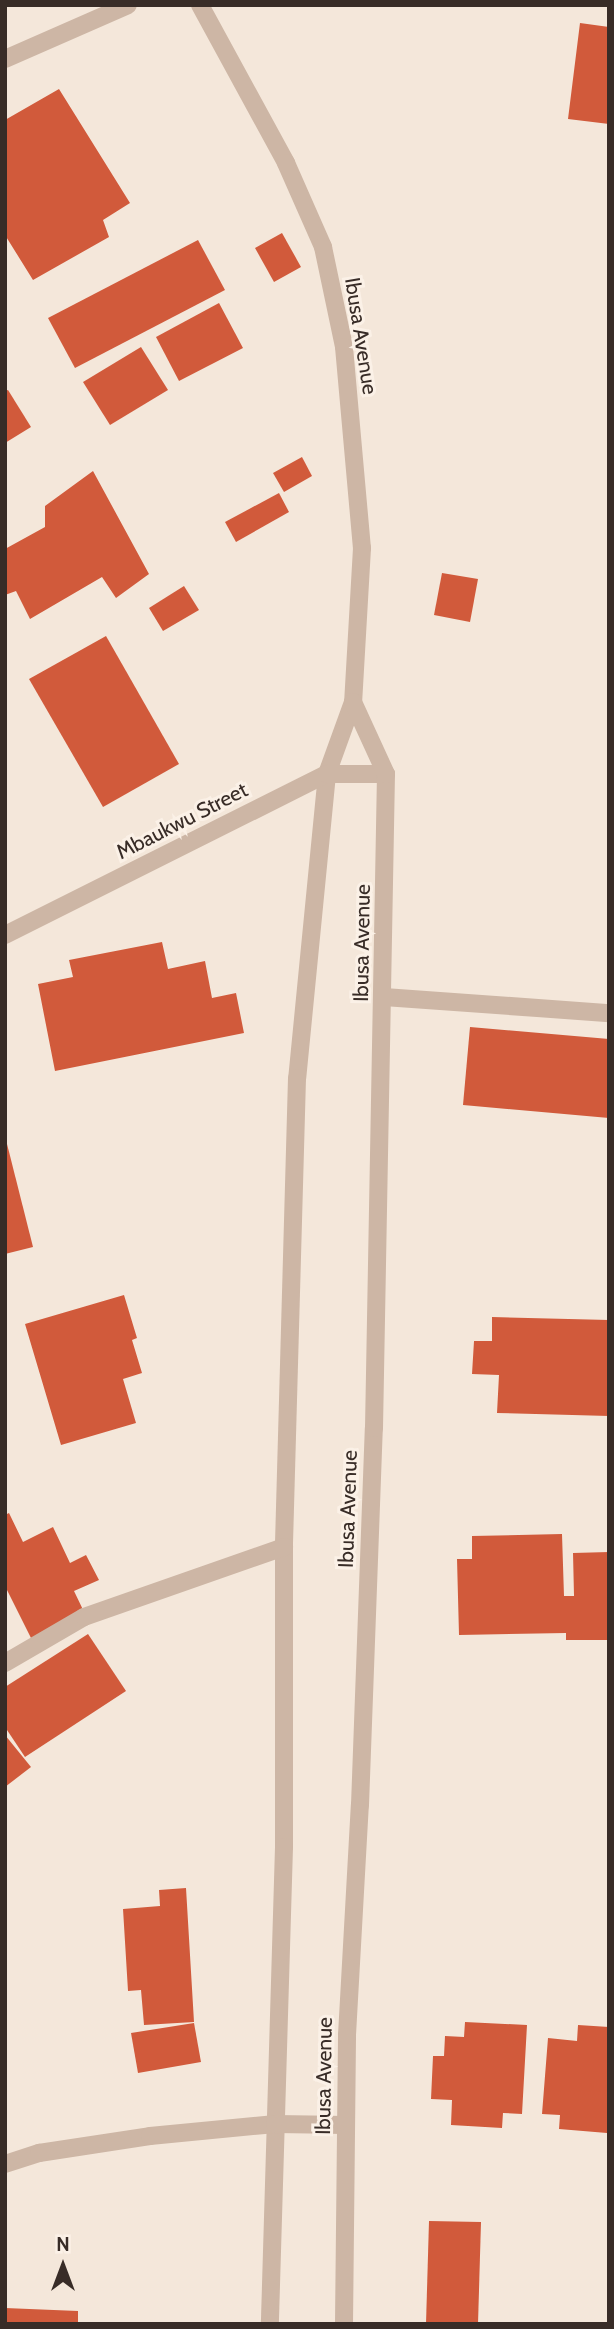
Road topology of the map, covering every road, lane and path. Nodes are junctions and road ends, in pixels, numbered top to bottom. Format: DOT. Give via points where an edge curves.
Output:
graph roads {
  1 [pos="128,5"];
  2 [pos="200,5"];
  3 [pos="5,59"];
  4 [pos="353,702"];
  5 [pos="327,774"];
  6 [pos="386,774"];
  7 [pos="5,935"];
  8 [pos="384,997"];
  9 [pos="609,1013"];
  10 [pos="284,1547"];
  11 [pos="5,1663"];
  12 [pos="275,2124"];
  13 [pos="346,2125"];
  14 [pos="5,2164"];
  15 [pos="270,2324"];
  16 [pos="344,2324"];
  1 -- 3 [label="street"];
  2 -- 4 [label="street, Ibusa Avenue" via="286,163 323,247 344,346 362,548"];
  4 -- 5 [label="street, Ibusa Avenue"];
  4 -- 6 [label="street, Ibusa Avenue"];
  5 -- 6 [label="street, Mbaukwu Street"];
  5 -- 7 [label="street, Mbaukwu Street"];
  5 -- 10 [label="street, Ibusa Avenue" via="298,1078"];
  6 -- 8 [label="street, Ibusa Avenue"];
  8 -- 9 [label="street"];
  8 -- 13 [label="street, Ibusa Avenue" via="374,1428"];
  10 -- 11 [label="street" via="85,1617"];
  10 -- 12 [label="street, Ibusa Avenue" via="284,1847"];
  12 -- 13 [label="street"];
  12 -- 14 [label="street" via="150,2136 39,2153"];
  12 -- 15 [label="street, Ibusa Avenue"];
  13 -- 16 [label="street, Ibusa Avenue"];
}
